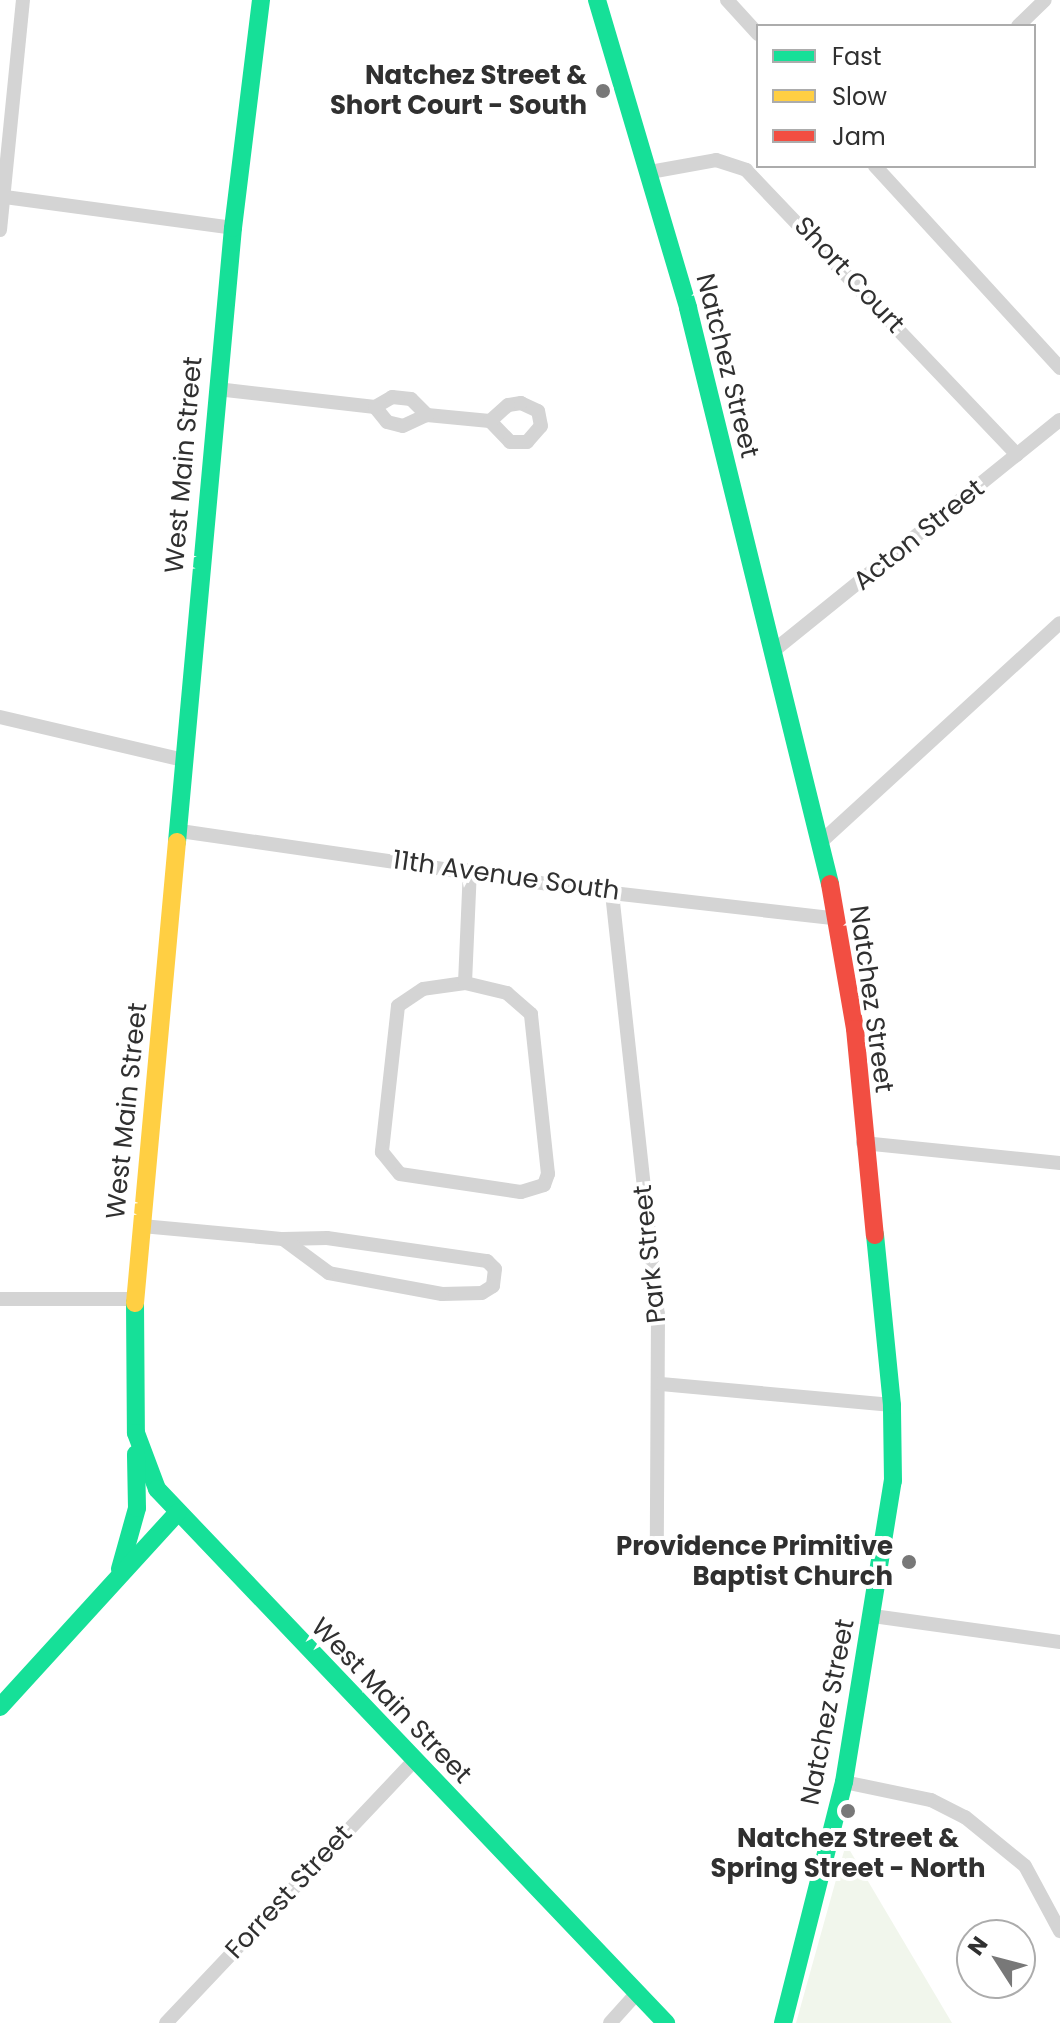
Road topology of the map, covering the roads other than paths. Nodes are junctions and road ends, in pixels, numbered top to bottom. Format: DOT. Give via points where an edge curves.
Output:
graph roads {
  1 [pos="23,0"];
  2 [pos="261,0"];
  3 [pos="597,0"];
  4 [pos="727,0"];
  5 [pos="1045,0"];
  6 [pos="1020,24"];
  7 [pos="756,32"];
  8 [pos="877,168"];
  9 [pos="650,172"];
  10 [pos="5,197"];
  11 [pos="233,228"];
  12 [pos="0,230"];
  13 [pos="1060,368"];
  14 [pos="217,389"];
  15 [pos="375,407"];
  16 [pos="427,415"];
  17 [pos="1060,420"];
  18 [pos="490,421"];
  19 [pos="1017,455"];
  20 [pos="1060,623"];
  21 [pos="777,648"];
  22 [pos="0,717"];
  23 [pos="183,760"];
  24 [pos="180,831"];
  25 [pos="823,840"];
  26 [pos="470,870"];
  27 [pos="612,893"];
  28 [pos="833,918"];
  29 [pos="465,983"];
  30 [pos="863,1143"];
  31 [pos="1060,1163"];
  32 [pos="142,1226"];
  33 [pos="283,1239"];
  34 [pos="0,1299"];
  35 [pos="135,1299"];
  36 [pos="661,1384"];
  37 [pos="892,1405"];
  38 [pos="136,1433"];
  39 [pos="177,1513"];
  40 [pos="657,1539"];
  41 [pos="113,1583"];
  42 [pos="873,1616"];
  43 [pos="1060,1642"];
  44 [pos="0,1707"];
  45 [pos="413,1762"];
  46 [pos="844,1782"];
  47 [pos="1060,1931"];
  48 [pos="637,1993"];
  49 [pos="166,2023"];
  50 [pos="610,2023"];
  51 [pos="666,2023"];
  52 [pos="783,2023"];
  1 -- 10 [label="street"];
  2 -- 11 [label="main road, West Main Street"];
  3 -- 9 [label="main road, Natchez Street"];
  4 -- 7 [label="street"];
  5 -- 6 [label="street"];
  8 -- 13 [label="street"];
  9 -- 19 [label="street, Short Court" via="716,160 746,170"];
  9 -- 21 [label="main road, Natchez Street"];
  10 -- 11 [label="street"];
  10 -- 12 [label="street"];
  11 -- 14 [label="main road, West Main Street"];
  14 -- 15 [label="street"];
  14 -- 23 [label="main road, West Main Street"];
  15 -- 16 [label="street" via="392,397 411,399"];
  15 -- 16 [label="street" via="387,422 403,426"];
  16 -- 18 [label="street"];
  17 -- 19 [label="street, Acton Street"];
  19 -- 21 [label="street, Acton Street" via="952,513"];
  20 -- 25 [label="street"];
  21 -- 25 [label="main road, Natchez Street"];
  22 -- 23 [label="street"];
  23 -- 24 [label="main road, West Main Street"];
  24 -- 26 [label="street, 11th Avenue South"];
  24 -- 32 [label="main road, West Main Street"];
  25 -- 28 [label="main road, Natchez Street"];
  26 -- 27 [label="street, 11th Avenue South"];
  26 -- 29 [label="street"];
  27 -- 28 [label="street, 11th Avenue South"];
  27 -- 36 [label="street, Park Street"];
  28 -- 30 [label="main road, Natchez Street" via="855,1029"];
  29 -- 29 [label="street" via="507,993 531,1014 548,1174 544,1185 521,1192 400,1174 382,1152 398,1006 423,989"];
  30 -- 31 [label="street"];
  30 -- 37 [label="main road, Natchez Street"];
  32 -- 33 [label="street"];
  32 -- 35 [label="main road, West Main Street"];
  33 -- 33 [label="street" via="329,1273 442,1294 482,1293 493,1286 495,1269 487,1261 327,1238"];
  34 -- 35 [label="street"];
  35 -- 38 [label="main road, West Main Street"];
  36 -- 37 [label="street"];
  36 -- 40 [label="street, Park Street"];
  37 -- 42 [label="main road, Natchez Street" via="893,1481"];
  38 -- 39 [label="main road, West Main Street" via="153,1480"];
  38 -- 41 [label="main road" via="137,1508 129,1547"];
  39 -- 41 [label="main road"];
  39 -- 45 [label="main road, West Main Street"];
  41 -- 44 [label="main road"];
  42 -- 43 [label="street"];
  42 -- 46 [label="main road, Natchez Street"];
  45 -- 48 [label="main road, West Main Street"];
  45 -- 49 [label="street, Forrest Street"];
  46 -- 47 [label="street" via="931,1800 965,1817 1025,1866"];
  46 -- 52 [label="main road, Natchez Street"];
  48 -- 50 [label="street"];
  48 -- 51 [label="main road, West Main Street"];
}
